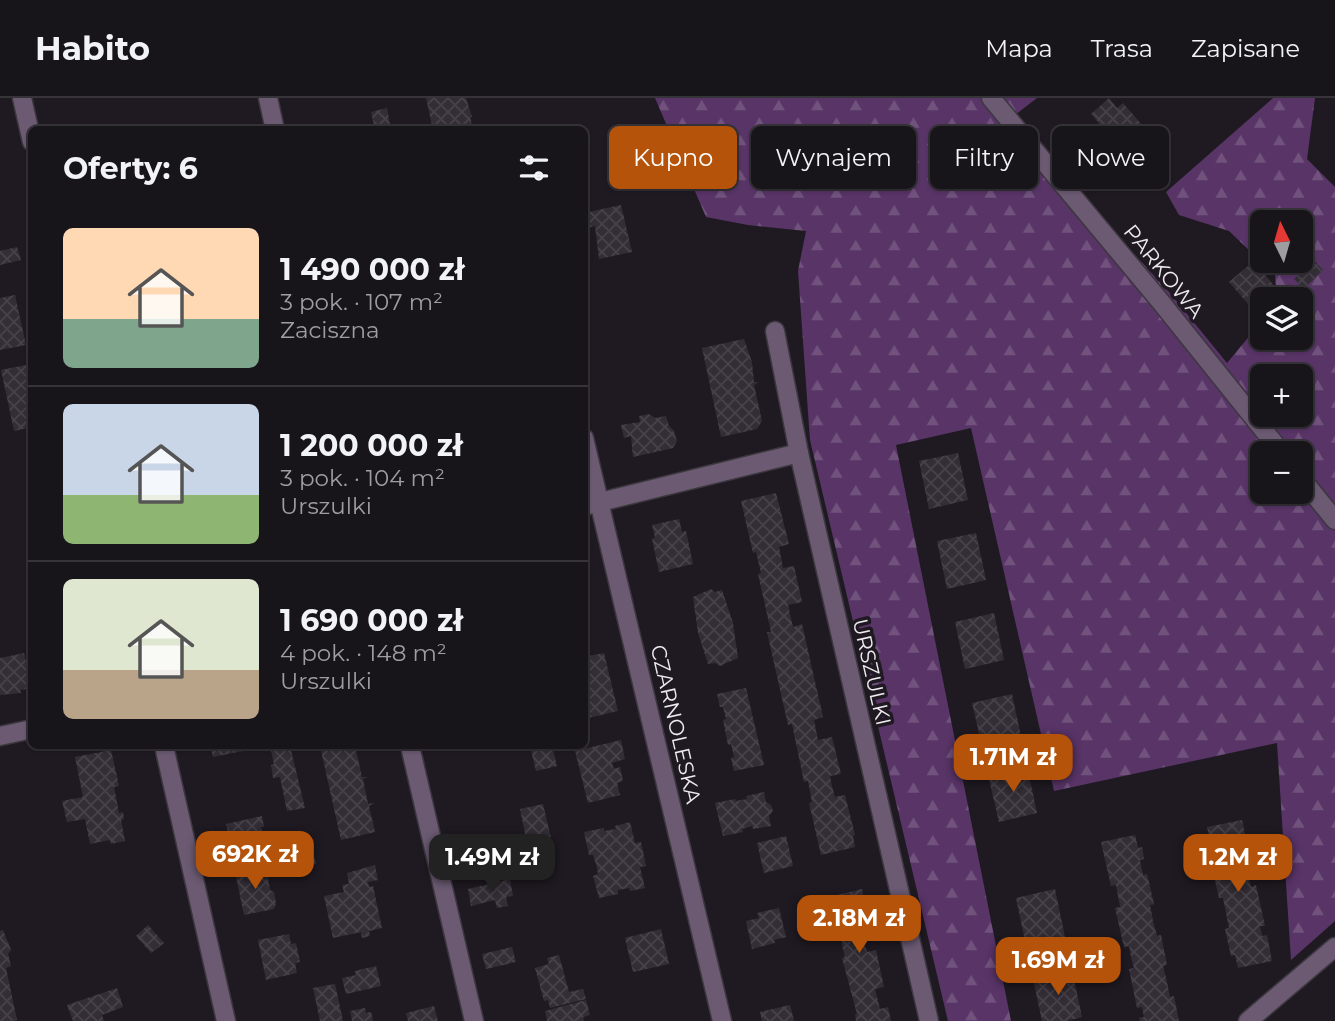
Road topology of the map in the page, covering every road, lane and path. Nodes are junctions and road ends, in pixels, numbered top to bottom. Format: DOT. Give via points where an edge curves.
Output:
graph roads {
  1 [pos="22,98"];
  2 [pos="268,98"];
  3 [pos="991,98"];
  4 [pos="28,126"];
  5 [pos="274,126"];
  6 [pos="775,331"];
  7 [pos="1272,441"];
  8 [pos="799,453"];
  9 [pos="588,471"];
  10 [pos="1313,493"];
  11 [pos="592,504"];
  12 [pos="1335,520"];
  13 [pos="28,731"];
  14 [pos="0,737"];
  15 [pos="165,749"];
  16 [pos="411,749"];
  17 [pos="1335,947"];
  18 [pos="226,1021"];
  19 [pos="474,1021"];
  20 [pos="722,1021"];
  21 [pos="929,1021"];
  22 [pos="1248,1021"];
  1 -- 4 [label="street"];
  2 -- 5 [label="street"];
  3 -- 7 [label="street, PARKOWA"];
  6 -- 8 [label="street, URSZULKI"];
  8 -- 11 [label="street"];
  8 -- 21 [label="street, URSZULKI"];
  9 -- 11 [label="street, CZARNOLESKA"];
  10 -- 12 [label="street"];
  11 -- 20 [label="street, CZARNOLESKA"];
  13 -- 14 [label="street"];
  15 -- 18 [label="street"];
  16 -- 19 [label="street"];
  17 -- 22 [label="street"];
}
